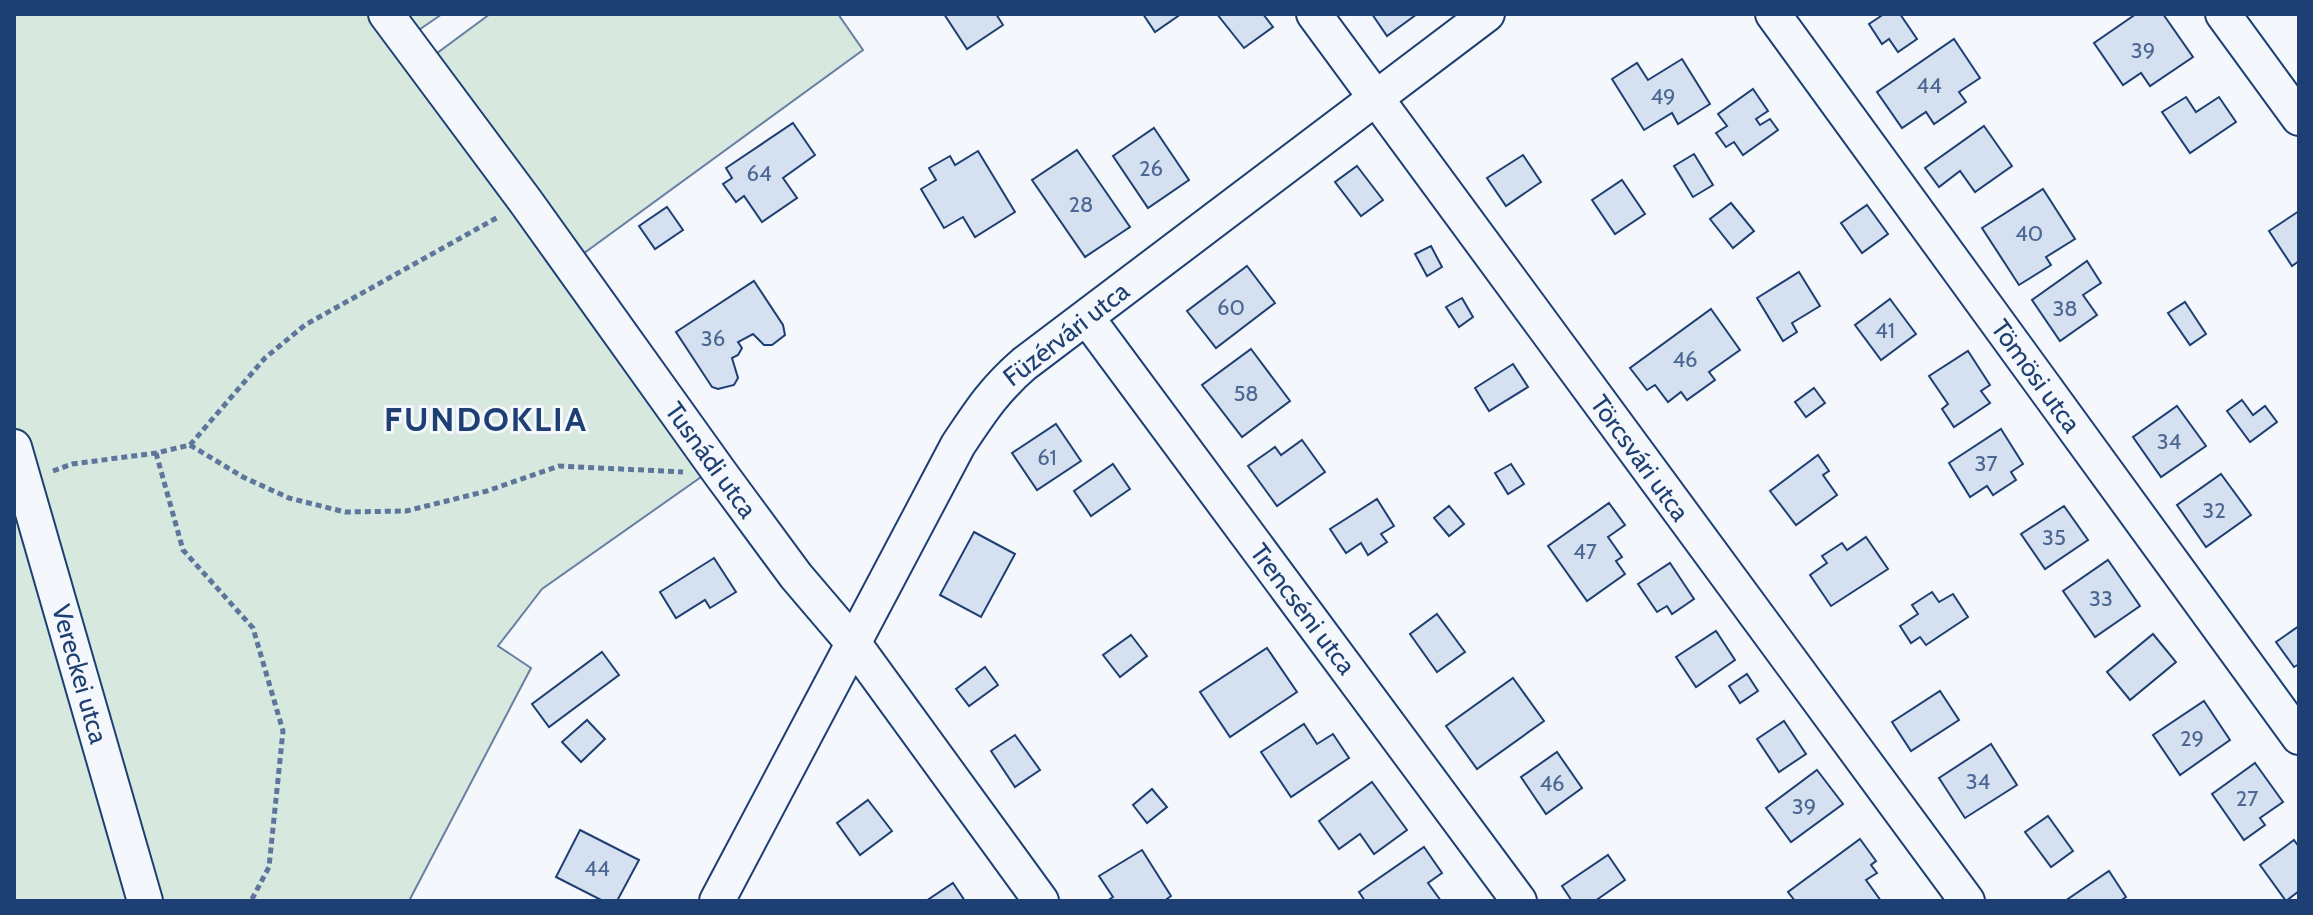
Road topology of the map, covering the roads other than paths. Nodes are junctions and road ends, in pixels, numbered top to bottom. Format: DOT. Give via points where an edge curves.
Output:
graph roads {
  1 [pos="386,14"];
  2 [pos="1314,14"];
  3 [pos="1487,14"];
  4 [pos="1773,14"];
  5 [pos="2223,14"];
  6 [pos="1374,98"];
  7 [pos="2299,118"];
  8 [pos="1087,318"];
  9 [pos="14,447"];
  10 [pos="854,644"];
  11 [pos="2299,737"];
  12 [pos="145,901"];
  13 [pos="717,901"];
  14 [pos="1041,901"];
  15 [pos="1519,901"];
  16 [pos="1967,901"];
  1 -- 10 [label="street, Tusnádi utca" via="796,576"];
  2 -- 6 [label="street, Törcsvári utca"];
  3 -- 6 [label="street, Füzérvári utca"];
  4 -- 11 [label="street, Tömösi utca"];
  5 -- 7 [label="street"];
  6 -- 8 [label="street, Füzérvári utca"];
  6 -- 16 [label="street, Törcsvári utca"];
  8 -- 10 [label="street, Füzérvári utca" via="1024,364 984,403"];
  8 -- 15 [label="street, Trencséni utca"];
  9 -- 12 [label="street, Vereckei utca"];
  10 -- 13 [label="street, Füzérvári utca"];
  10 -- 14 [label="street, Tusnádi utca"];
}
